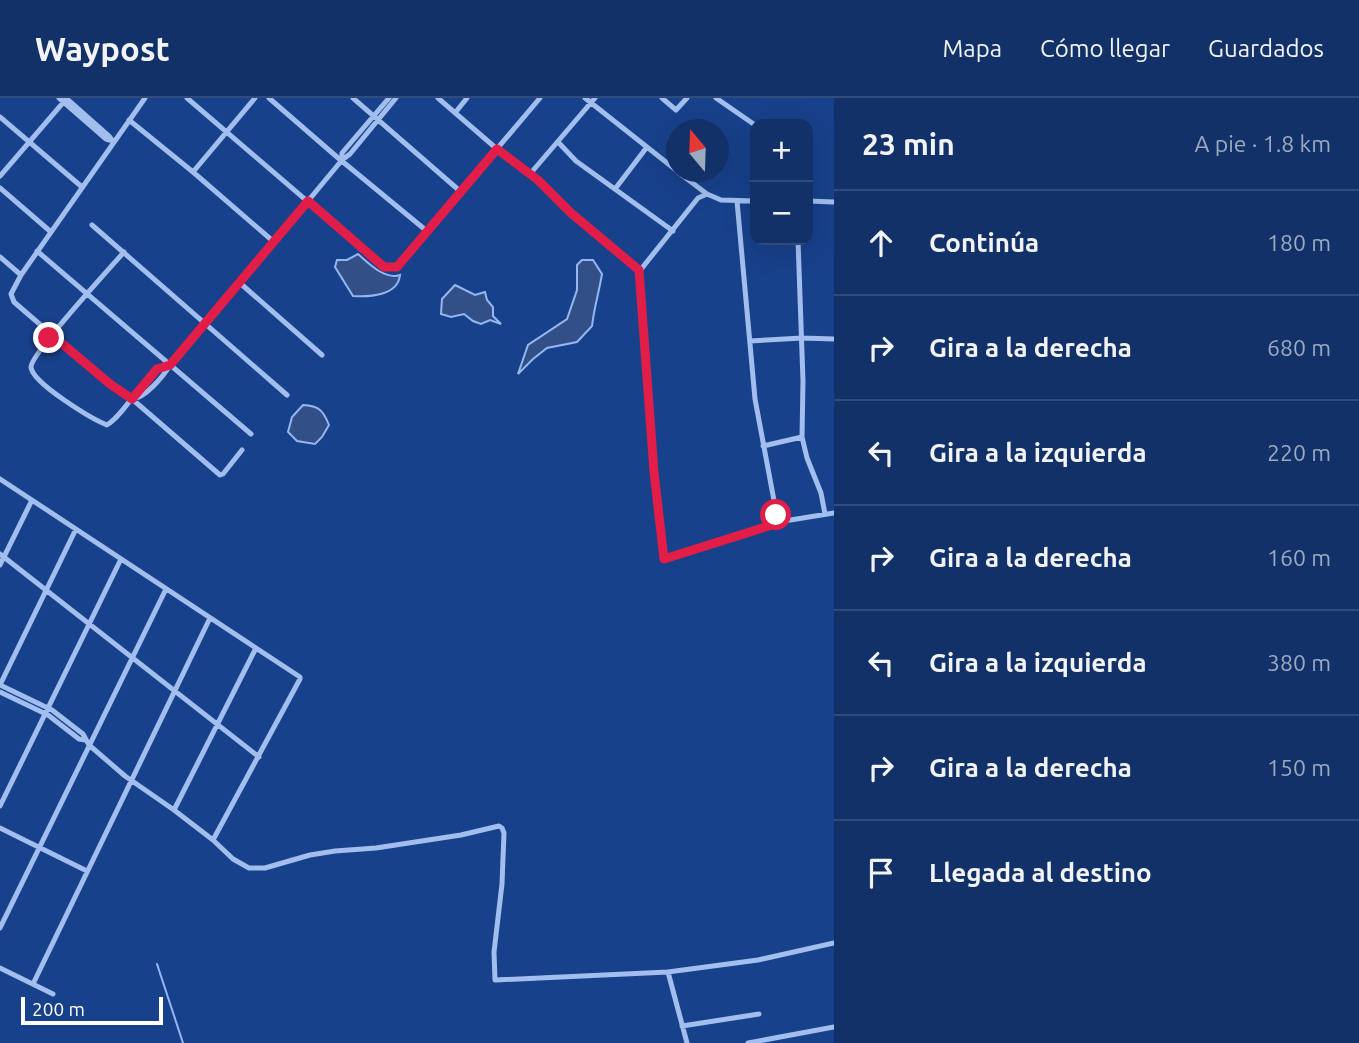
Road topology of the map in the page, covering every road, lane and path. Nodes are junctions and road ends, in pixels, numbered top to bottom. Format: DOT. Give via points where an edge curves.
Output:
graph roads {
  1 [pos="145,98"];
  2 [pos="187,98"];
  3 [pos="255,98"];
  4 [pos="270,98"];
  5 [pos="352,98"];
  6 [pos="388,98"];
  7 [pos="396,98"];
  8 [pos="438,98"];
  9 [pos="467,98"];
  10 [pos="540,98"];
  11 [pos="585,98"];
  12 [pos="662,98"];
  13 [pos="687,98"];
  14 [pos="716,98"];
  15 [pos="64,99"];
  16 [pos="593,100"];
  17 [pos="454,113"];
  18 [pos="0,117"];
  19 [pos="376,117"];
  20 [pos="129,120"];
  21 [pos="750,122"];
  22 [pos="227,132"];
  23 [pos="29,142"];
  24 [pos="113,142"];
  25 [pos="558,142"];
  26 [pos="647,147"];
  27 [pos="497,149"];
  28 [pos="342,160"];
  29 [pos="666,162"];
  30 [pos="193,172"];
  31 [pos="530,174"];
  32 [pos="0,176"];
  33 [pos="692,182"];
  34 [pos="82,187"];
  35 [pos="0,188"];
  36 [pos="615,189"];
  37 [pos="461,191"];
  38 [pos="707,194"];
  39 [pos="308,201"];
  40 [pos="737,201"];
  41 [pos="750,201"];
  42 [pos="813,201"];
  43 [pos="834,202"];
  44 [pos="92,225"];
  45 [pos="673,231"];
  46 [pos="51,232"];
  47 [pos="428,232"];
  48 [pos="274,242"];
  49 [pos="798,245"];
  50 [pos="37,251"];
  51 [pos="124,253"];
  52 [pos="0,257"];
  53 [pos="639,270"];
  54 [pos="21,275"];
  55 [pos="240,283"];
  56 [pos="88,294"];
  57 [pos="205,324"];
  58 [pos="52,335"];
  59 [pos="802,338"];
  60 [pos="834,339"];
  61 [pos="750,341"];
  62 [pos="321,355"];
  63 [pos="170,365"];
  64 [pos="288,395"];
  65 [pos="132,399"];
  66 [pos="251,434"];
  67 [pos="802,437"];
  68 [pos="763,446"];
  69 [pos="242,450"];
  70 [pos="0,480"];
  71 [pos="32,500"];
  72 [pos="834,513"];
  73 [pos="825,514"];
  74 [pos="778,523"];
  75 [pos="76,529"];
  76 [pos="2,556"];
  77 [pos="121,559"];
  78 [pos="0,565"];
  79 [pos="166,589"];
  80 [pos="46,590"];
  81 [pos="210,618"];
  82 [pos="90,625"];
  83 [pos="256,648"];
  84 [pos="132,657"];
  85 [pos="0,685"];
  86 [pos="174,691"];
  87 [pos="0,692"];
  88 [pos="46,711"];
  89 [pos="217,724"];
  90 [pos="87,742"];
  91 [pos="259,757"];
  92 [pos="131,781"];
  93 [pos="0,806"];
  94 [pos="174,810"];
  95 [pos="0,828"];
  96 [pos="213,840"];
  97 [pos="39,847"];
  98 [pos="87,871"];
  99 [pos="0,928"];
  100 [pos="834,943"];
  101 [pos="0,968"];
  102 [pos="668,972"];
  103 [pos="33,984"];
  104 [pos="53,994"];
  105 [pos="759,1014"];
  106 [pos="682,1026"];
  107 [pos="834,1027"];
  108 [pos="687,1043"];
  109 [pos="748,1043"];
  1 -- 20 [label="street"];
  2 -- 22 [label="street"];
  3 -- 22 [label="street"];
  4 -- 28 [label="street"];
  5 -- 19 [label="street"];
  6 -- 19 [label="street"];
  7 -- 19 [label="street"];
  8 -- 17 [label="street"];
  9 -- 17 [label="street"];
  10 -- 27 [label="street"];
  11 -- 16 [label="street"];
  12 -- 13 [label="street" via="676,110"];
  14 -- 21 [label="street"];
  15 -- 23 [label="street"];
  15 -- 24 [label="street"];
  16 -- 25 [label="street"];
  16 -- 26 [label="street"];
  17 -- 27 [label="street"];
  18 -- 23 [label="street"];
  19 -- 28 [label="street"];
  19 -- 37 [label="street"];
  20 -- 24 [label="street"];
  20 -- 30 [label="street"];
  22 -- 30 [label="street"];
  22 -- 39 [label="street"];
  23 -- 32 [label="street"];
  23 -- 34 [label="street"];
  24 -- 34 [label="street"];
  25 -- 31 [label="street"];
  25 -- 36 [label="street"];
  26 -- 29 [label="street"];
  26 -- 36 [label="street"];
  27 -- 31 [label="street"];
  27 -- 37 [label="street"];
  28 -- 39 [label="street"];
  28 -- 47 [label="street"];
  30 -- 48 [label="street"];
  31 -- 53 [label="street"];
  33 -- 38 [label="street"];
  34 -- 46 [label="street"];
  35 -- 46 [label="street"];
  36 -- 45 [label="street"];
  37 -- 47 [label="street"];
  38 -- 40 [label="street"];
  38 -- 45 [label="street" via="698,198"];
  39 -- 47 [label="street" via="384,267 397,267"];
  39 -- 48 [label="street"];
  40 -- 41 [label="street"];
  40 -- 61 [label="street"];
  42 -- 43 [label="street"];
  44 -- 51 [label="street"];
  45 -- 53 [label="street"];
  46 -- 50 [label="street"];
  48 -- 55 [label="street"];
  49 -- 59 [label="street"];
  50 -- 54 [label="street"];
  50 -- 56 [label="street"];
  51 -- 56 [label="street"];
  51 -- 57 [label="street"];
  52 -- 54 [label="street"];
  53 -- 74 [label="street" via="664,559"];
  54 -- 58 [label="street" via="11,294 13,302"];
  55 -- 57 [label="street"];
  55 -- 62 [label="street"];
  56 -- 58 [label="street"];
  56 -- 63 [label="street"];
  57 -- 63 [label="street"];
  57 -- 64 [label="street"];
  58 -- 65 [label="street"];
  58 -- 65 [label="street" via="31,368 46,388 107,425"];
  59 -- 60 [label="street"];
  59 -- 61 [label="street"];
  59 -- 67 [label="street"];
  61 -- 68 [label="street"];
  63 -- 65 [label="street" via="142,397"];
  63 -- 66 [label="street"];
  65 -- 69 [label="street" via="220,475"];
  67 -- 68 [label="street"];
  67 -- 73 [label="street"];
  68 -- 74 [label="street"];
  70 -- 71 [label="street"];
  71 -- 75 [label="street"];
  71 -- 76 [label="street"];
  72 -- 73 [label="street"];
  73 -- 74 [label="street"];
  75 -- 77 [label="street"];
  75 -- 80 [label="street"];
  76 -- 78 [label="street"];
  76 -- 80 [label="street"];
  77 -- 79 [label="street"];
  77 -- 82 [label="street"];
  79 -- 81 [label="street"];
  79 -- 84 [label="street"];
  80 -- 82 [label="street"];
  80 -- 85 [label="street"];
  81 -- 83 [label="street"];
  81 -- 86 [label="street"];
  82 -- 84 [label="street"];
  82 -- 88 [label="street"];
  83 -- 89 [label="street"];
  83 -- 91 [label="street" via="300,679"];
  84 -- 86 [label="street"];
  84 -- 90 [label="street"];
  85 -- 88 [label="street"];
  86 -- 89 [label="street"];
  86 -- 92 [label="street"];
  87 -- 88 [label="street"];
  88 -- 90 [label="street"];
  88 -- 93 [label="street"];
  89 -- 91 [label="street"];
  89 -- 94 [label="street"];
  90 -- 92 [label="street"];
  90 -- 97 [label="street"];
  91 -- 96 [label="street"];
  92 -- 94 [label="street"];
  92 -- 98 [label="street"];
  94 -- 96 [label="street"];
  95 -- 97 [label="street"];
  96 -- 102 [label="street" via="233,859 258,869 310,855 376,849 499,826 504,833 495,981"];
  97 -- 98 [label="street"];
  97 -- 99 [label="street"];
  98 -- 103 [label="street"];
  100 -- 102 [label="street" via="758,960"];
  101 -- 103 [label="street"];
  102 -- 106 [label="street"];
  103 -- 104 [label="street"];
  105 -- 106 [label="street"];
  106 -- 108 [label="street"];
  107 -- 109 [label="street"];
}
